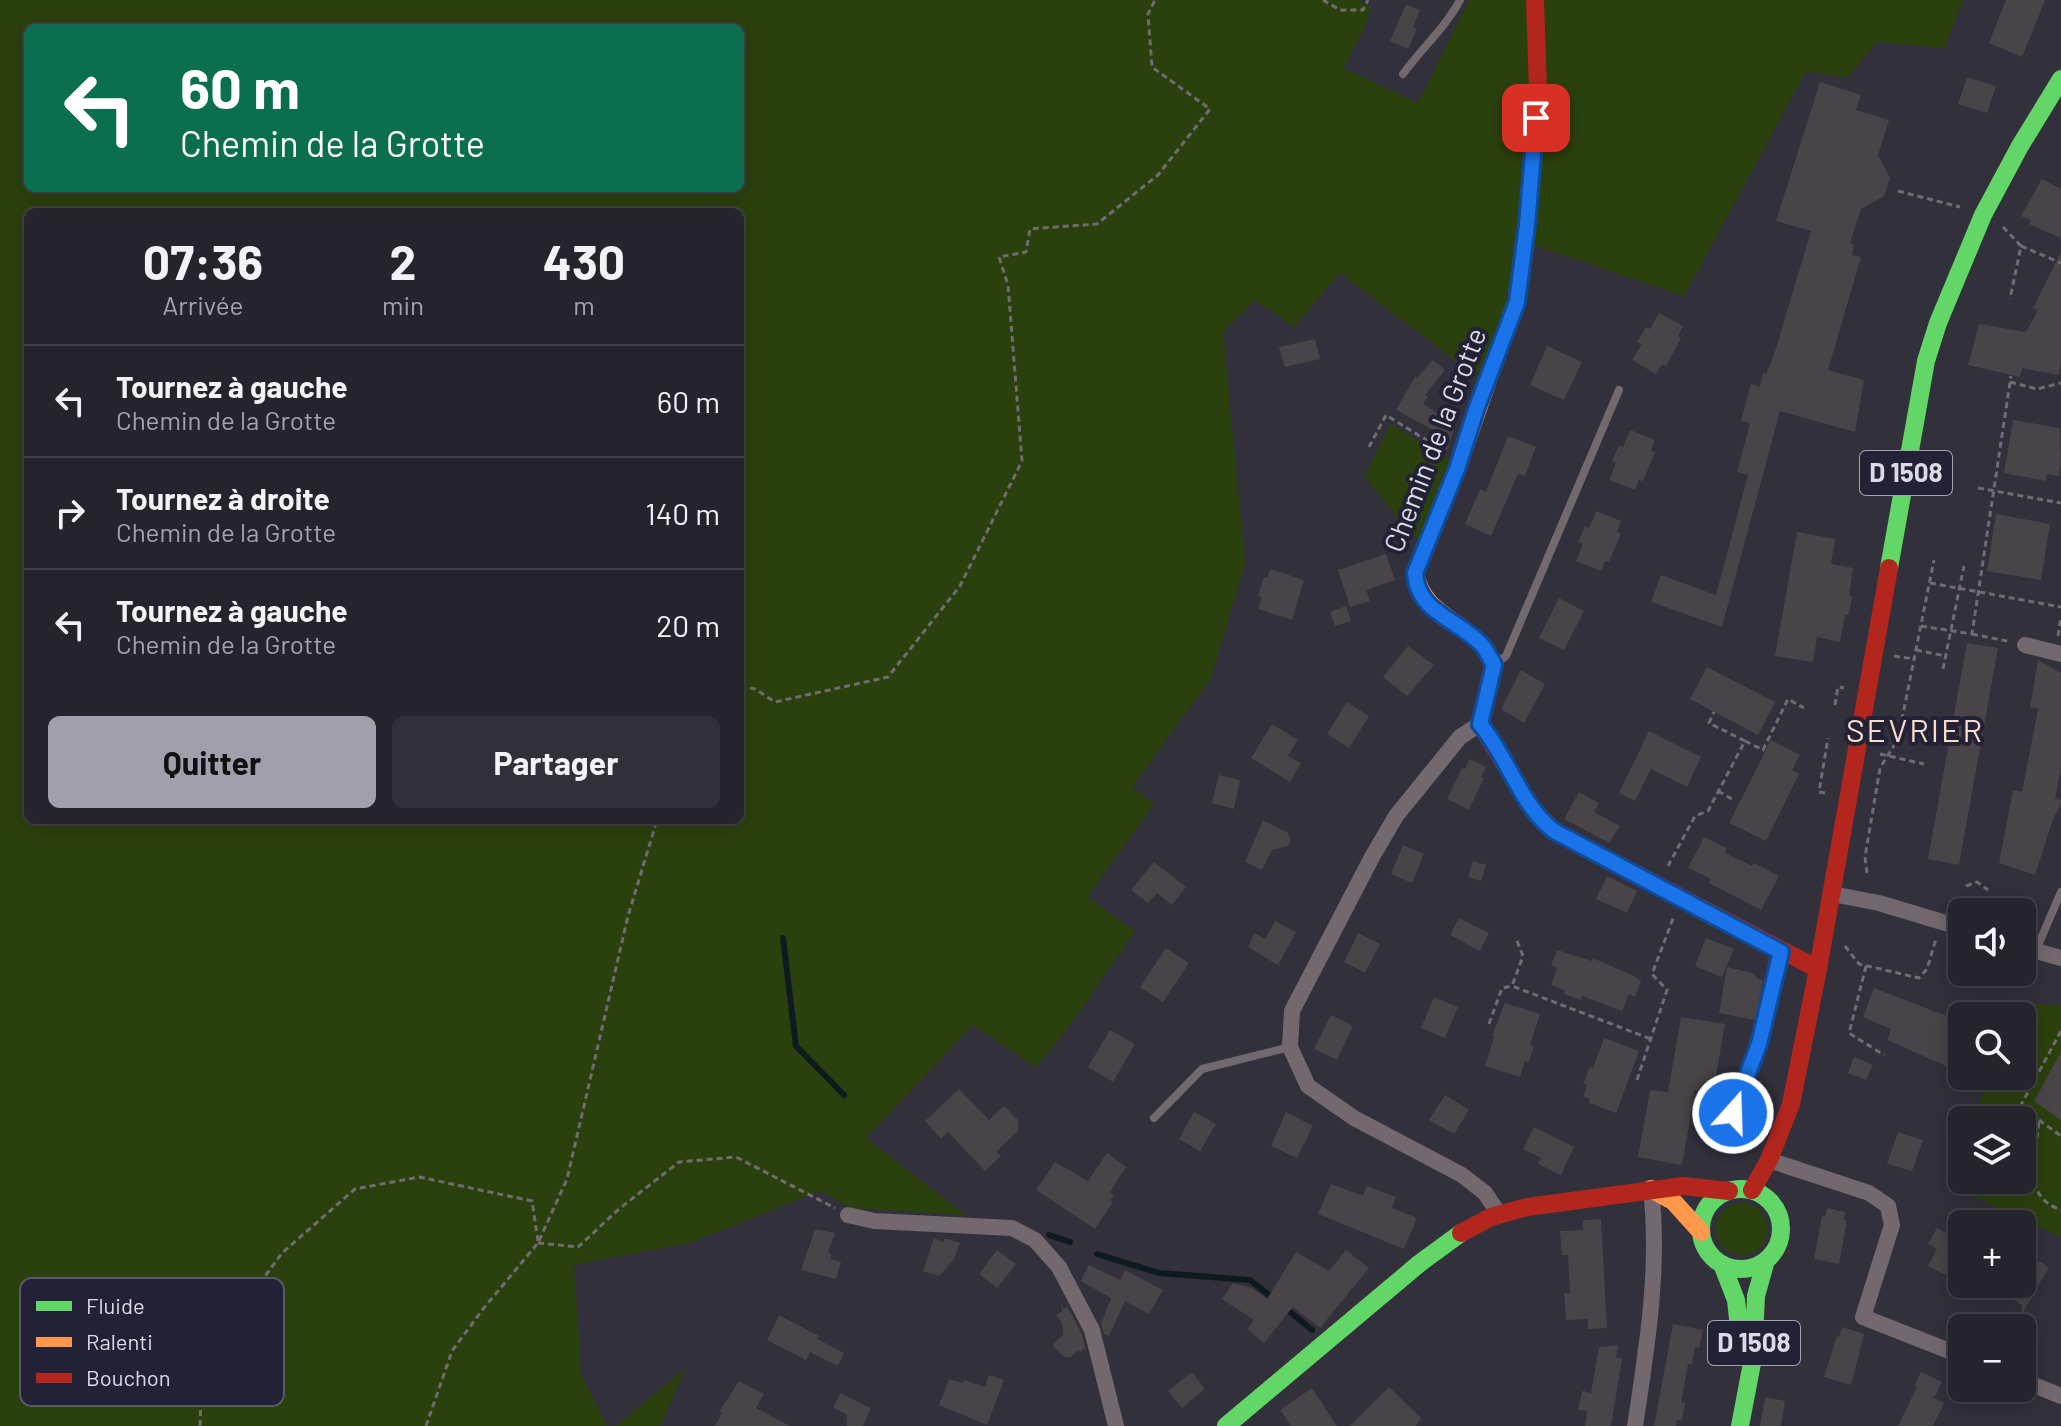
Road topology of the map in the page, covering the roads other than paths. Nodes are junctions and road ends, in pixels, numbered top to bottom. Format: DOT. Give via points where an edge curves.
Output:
graph roads {
  1 [pos="1460,0"];
  2 [pos="1535,0"];
  3 [pos="1403,74"];
  4 [pos="2061,79"];
  5 [pos="1619,390"];
  6 [pos="2025,645"];
  7 [pos="2061,654"];
  8 [pos="1494,665"];
  9 [pos="1480,724"];
  10 [pos="2061,892"];
  11 [pos="1832,894"];
  12 [pos="1948,924"];
  13 [pos="2036,937"];
  14 [pos="2036,951"];
  15 [pos="1781,952"];
  16 [pos="2061,958"];
  17 [pos="1818,969"];
  18 [pos="1290,1047"];
  19 [pos="1154,1118"];
  20 [pos="1725,1135"];
  21 [pos="1769,1160"];
  22 [pos="1651,1189"];
  23 [pos="1752,1190"];
  24 [pos="1729,1191"];
  25 [pos="1499,1214"];
  26 [pos="848,1215"];
  27 [pos="1701,1232"];
  28 [pos="1766,1260"];
  29 [pos="1722,1264"];
  30 [pos="1948,1350"];
  31 [pos="2036,1386"];
  32 [pos="2061,1396"];
  33 [pos="1116,1426"];
  34 [pos="1226,1426"];
  35 [pos="1635,1426"];
  36 [pos="1725,1426"];
  37 [pos="1740,1426"];
  1 -- 3 [label="lane"];
  2 -- 8 [label="main road, Chemin de la Grotte" via="1538,91 1517,302 1415,573 1416,587 1430,606 1481,644"];
  4 -- 11 [label="main road, D 1508" via="1966,246 1926,361"];
  5 -- 8 [label="lane" via="1506,656"];
  6 -- 7 [label="street"];
  8 -- 9 [label="main road"];
  9 -- 15 [label="main road" via="1543,823"];
  9 -- 18 [label="street" via="1460,737 1380,843 1292,1011"];
  10 -- 13 [label="lane"];
  11 -- 12 [label="street"];
  11 -- 17 [label="main road, D 1508"];
  14 -- 16 [label="street"];
  15 -- 17 [label="main road"];
  15 -- 20 [label="lane" via="1759,1044"];
  17 -- 21 [label="main road, D 1508" via="1791,1104"];
  18 -- 19 [label="lane" via="1202,1069"];
  18 -- 25 [label="street" via="1308,1086 1354,1118 1462,1175 1485,1193"];
  21 -- 23 [label="main road, D 1508"];
  21 -- 30 [label="street" via="1869,1193 1888,1206 1892,1225 1863,1317"];
  22 -- 24 [label="main road"];
  22 -- 25 [label="main road"];
  22 -- 27 [label="main road" via="1673,1201"];
  22 -- 35 [label="street" via="1652,1319"];
  23 -- 24 [label="main road"];
  23 -- 28 [label="main road" via="1766,1197 1779,1217 1779,1241"];
  24 -- 27 [label="main road" via="1708,1207"];
  25 -- 34 [label="main road" via="1451,1239 1420,1263"];
  26 -- 33 [label="street" via="1012,1228 1035,1240 1059,1267 1092,1330"];
  27 -- 29 [label="main road" via="1710,1254"];
  28 -- 29 [label="main road" via="1744,1269"];
  28 -- 37 [label="main road, D 1508" via="1756,1296 1753,1358"];
  29 -- 36 [label="main road, D 1508" via="1736,1300 1741,1335"];
  31 -- 32 [label="street"];
}
